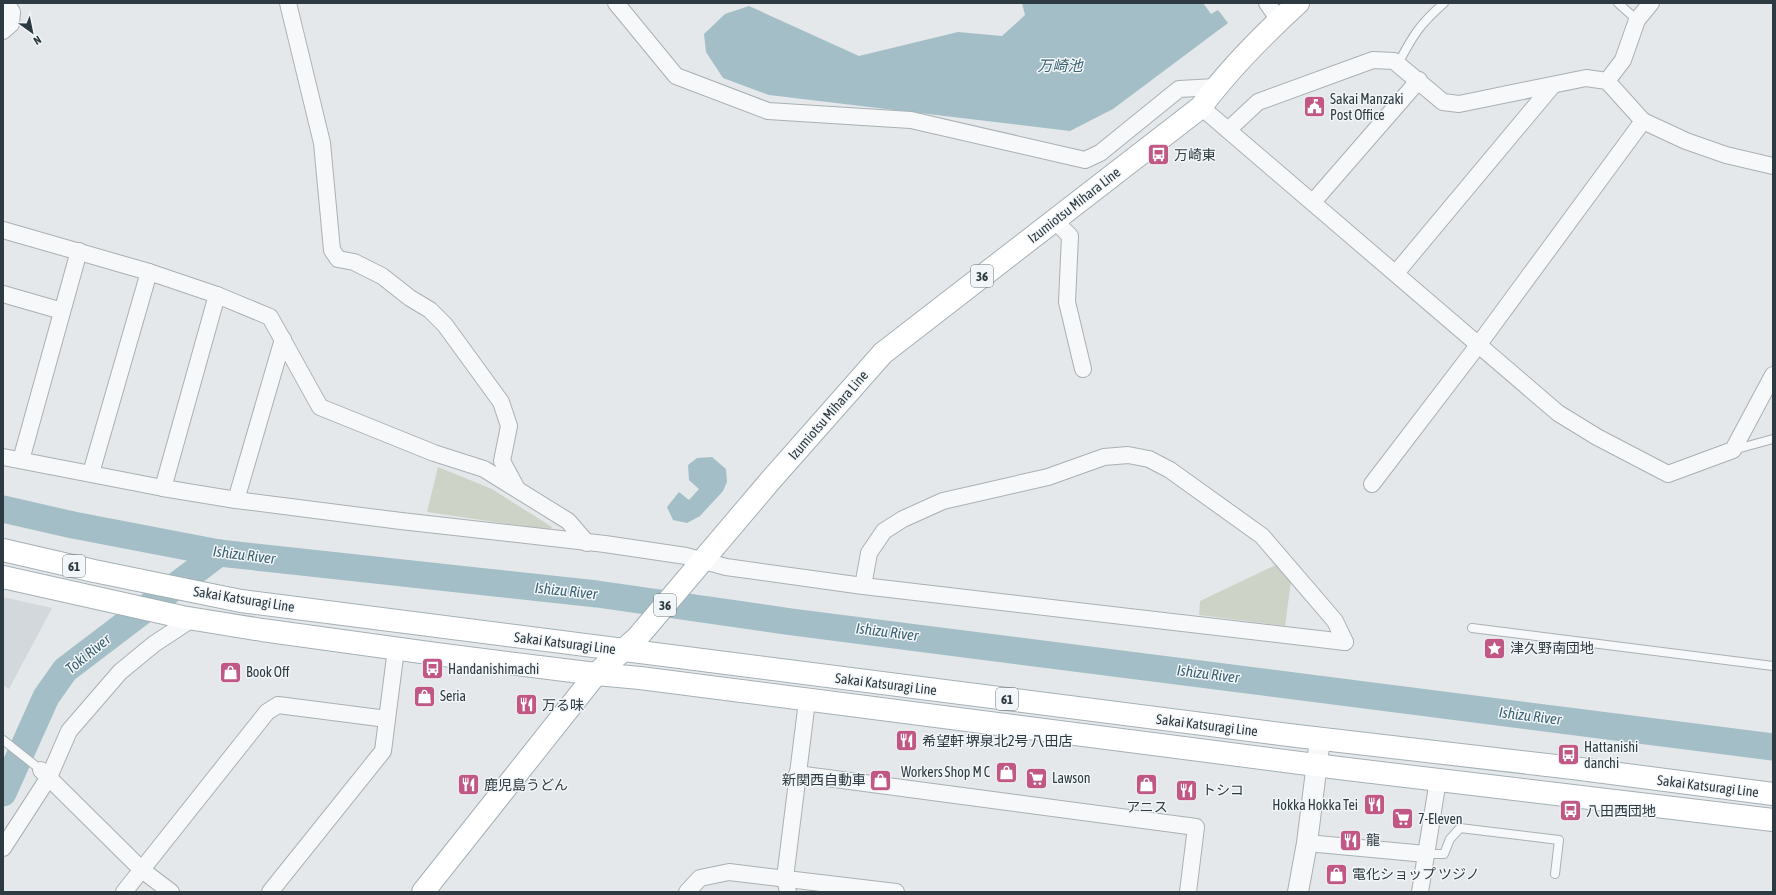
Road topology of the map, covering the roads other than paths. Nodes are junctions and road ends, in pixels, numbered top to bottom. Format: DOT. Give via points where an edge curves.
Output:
graph roads {
  1 [pos="6,3"];
  2 [pos="288,3"];
  3 [pos="616,3"];
  4 [pos="1298,3"];
  5 [pos="1444,3"];
  6 [pos="1618,3"];
  7 [pos="1651,3"];
  8 [pos="1273,12"];
  9 [pos="1636,20"];
  10 [pos="3,31"];
  11 [pos="1398,64"];
  12 [pos="1418,80"];
  13 [pos="1607,81"];
  14 [pos="1553,85"];
  15 [pos="1216,87"];
  16 [pos="1202,107"];
  17 [pos="1643,121"];
  18 [pos="1228,130"];
  19 [pos="1773,166"];
  20 [pos="1313,202"];
  21 [pos="1054,221"];
  22 [pos="3,230"];
  23 [pos="79,251"];
  24 [pos="148,272"];
  25 [pos="1396,273"];
  26 [pos="3,294"];
  27 [pos="217,295"];
  28 [pos="62,311"];
  29 [pos="284,339"];
  30 [pos="1479,344"];
  31 [pos="1083,369"];
  32 [pos="1773,375"];
  33 [pos="1771,442"];
  34 [pos="1733,450"];
  35 [pos="3,457"];
  36 [pos="21,460"];
  37 [pos="91,473"];
  38 [pos="1372,484"];
  39 [pos="163,488"];
  40 [pos="517,490"];
  41 [pos="236,500"];
  42 [pos="586,543"];
  43 [pos="3,550"];
  44 [pos="696,567"];
  45 [pos="3,577"];
  46 [pos="863,586"];
  47 [pos="187,618"];
  48 [pos="1472,628"];
  49 [pos="396,649"];
  50 [pos="624,651"];
  51 [pos="1773,666"];
  52 [pos="596,674"];
  53 [pos="807,701"];
  54 [pos="387,719"];
  55 [pos="1320,739"];
  56 [pos="3,740"];
  57 [pos="1317,765"];
  58 [pos="45,774"];
  59 [pos="797,774"];
  60 [pos="1438,780"];
  61 [pos="1773,794"];
  62 [pos="1773,820"];
  63 [pos="1307,843"];
  64 [pos="3,848"];
  65 [pos="1426,854"];
  66 [pos="142,870"];
  67 [pos="1554,874"];
  68 [pos="786,885"];
  69 [pos="124,892"];
  70 [pos="171,892"];
  71 [pos="270,892"];
  72 [pos="423,892"];
  73 [pos="687,892"];
  74 [pos="896,892"];
  75 [pos="1188,892"];
  76 [pos="1298,892"];
  77 [pos="1420,892"];
  1 -- 10 [label="street" via="12,12 12,18 11,24"];
  2 -- 40 [label="street" via="322,143 332,250 338,259 354,262 382,276 430,310 445,325 501,402 509,426 502,461"];
  3 -- 15 [label="street" via="676,76 768,111 912,120 1085,160 1100,153 1179,89"];
  4 -- 8 [label="main road, Izumiotsu Mihara Line / 36"];
  5 -- 11 [label="lane" via="1412,36"];
  6 -- 9 [label="lane"];
  7 -- 9 [label="street"];
  8 -- 15 [label="main road, Izumiotsu Mihara Line / 36"];
  9 -- 13 [label="street" via="1623,60"];
  11 -- 12 [label="street"];
  11 -- 18 [label="street" via="1394,60 1373,60 1258,102"];
  12 -- 14 [label="street" via="1442,102 1459,104"];
  12 -- 20 [label="street"];
  13 -- 14 [label="street" via="1586,78"];
  13 -- 17 [label="street"];
  14 -- 25 [label="street"];
  15 -- 16 [label="main road, Izumiotsu Mihara Line / 36"];
  16 -- 18 [label="street"];
  16 -- 21 [label="main road, Izumiotsu Mihara Line / 36"];
  17 -- 19 [label="street" via="1686,141"];
  17 -- 30 [label="street"];
  18 -- 20 [label="street"];
  20 -- 25 [label="street"];
  21 -- 31 [label="street" via="1070,236 1067,302"];
  21 -- 44 [label="main road, Izumiotsu Mihara Line / 36" via="883,353"];
  22 -- 23 [label="street"];
  23 -- 24 [label="street"];
  23 -- 28 [label="street"];
  24 -- 27 [label="street"];
  24 -- 37 [label="street"];
  25 -- 30 [label="street"];
  26 -- 28 [label="street"];
  27 -- 29 [label="street" via="270,317"];
  27 -- 39 [label="street"];
  28 -- 36 [label="street"];
  29 -- 40 [label="street" via="320,407 434,454 484,469"];
  29 -- 41 [label="street"];
  30 -- 34 [label="street" via="1558,413 1668,474"];
  30 -- 38 [label="street"];
  32 -- 34 [label="street"];
  33 -- 34 [label="lane"];
  35 -- 36 [label="street"];
  36 -- 37 [label="street"];
  37 -- 39 [label="street"];
  39 -- 41 [label="street"];
  40 -- 42 [label="street" via="568,522"];
  41 -- 42 [label="street"];
  42 -- 44 [label="street" via="635,548"];
  43 -- 50 [label="main road, Sakai Katsuragi Line / 61" via="242,601"];
  44 -- 46 [label="street" via="726,567"];
  44 -- 50 [label="main road, Izumiotsu Mihara Line / 36"];
  45 -- 47 [label="main road, Sakai Katsuragi Line / 61"];
  46 -- 46 [label="street" via="1314,639 1346,642 1335,621 1262,536 1170,470 1149,459 1128,455 1104,458 1048,477 943,501 903,519 884,531 869,552"];
  47 -- 49 [label="main road, Sakai Katsuragi Line / 61"];
  47 -- 58 [label="street" via="120,672 69,731"];
  48 -- 51 [label="lane"];
  49 -- 52 [label="main road, Sakai Katsuragi Line / 61"];
  49 -- 54 [label="street"];
  50 -- 52 [label="main road, Izumiotsu Mihara Line / 36"];
  50 -- 55 [label="main road, Sakai Katsuragi Line / 61"];
  52 -- 53 [label="main road, Sakai Katsuragi Line / 61"];
  52 -- 72 [label="main road, Izumiotsu Mihara Line / 36"];
  53 -- 57 [label="main road, Sakai Katsuragi Line / 61"];
  53 -- 59 [label="street"];
  54 -- 66 [label="street" via="278,705 267,712"];
  54 -- 71 [label="street" via="383,751"];
  55 -- 57 [label="street"];
  55 -- 61 [label="main road, Sakai Katsuragi Line / 61"];
  56 -- 58 [label="lane"];
  57 -- 60 [label="main road, Sakai Katsuragi Line / 61"];
  57 -- 63 [label="street"];
  58 -- 64 [label="street"];
  58 -- 66 [label="street"];
  59 -- 68 [label="street"];
  59 -- 75 [label="street" via="1196,827"];
  60 -- 62 [label="main road, Sakai Katsuragi Line / 61"];
  60 -- 65 [label="street"];
  63 -- 65 [label="street"];
  63 -- 76 [label="street"];
  65 -- 67 [label="lane" via="1444,854 1450,838 1460,828 1559,840"];
  65 -- 77 [label="street"];
  66 -- 69 [label="street"];
  66 -- 70 [label="street"];
  68 -- 73 [label="street" via="729,872 700,878"];
  68 -- 74 [label="street"];
}
